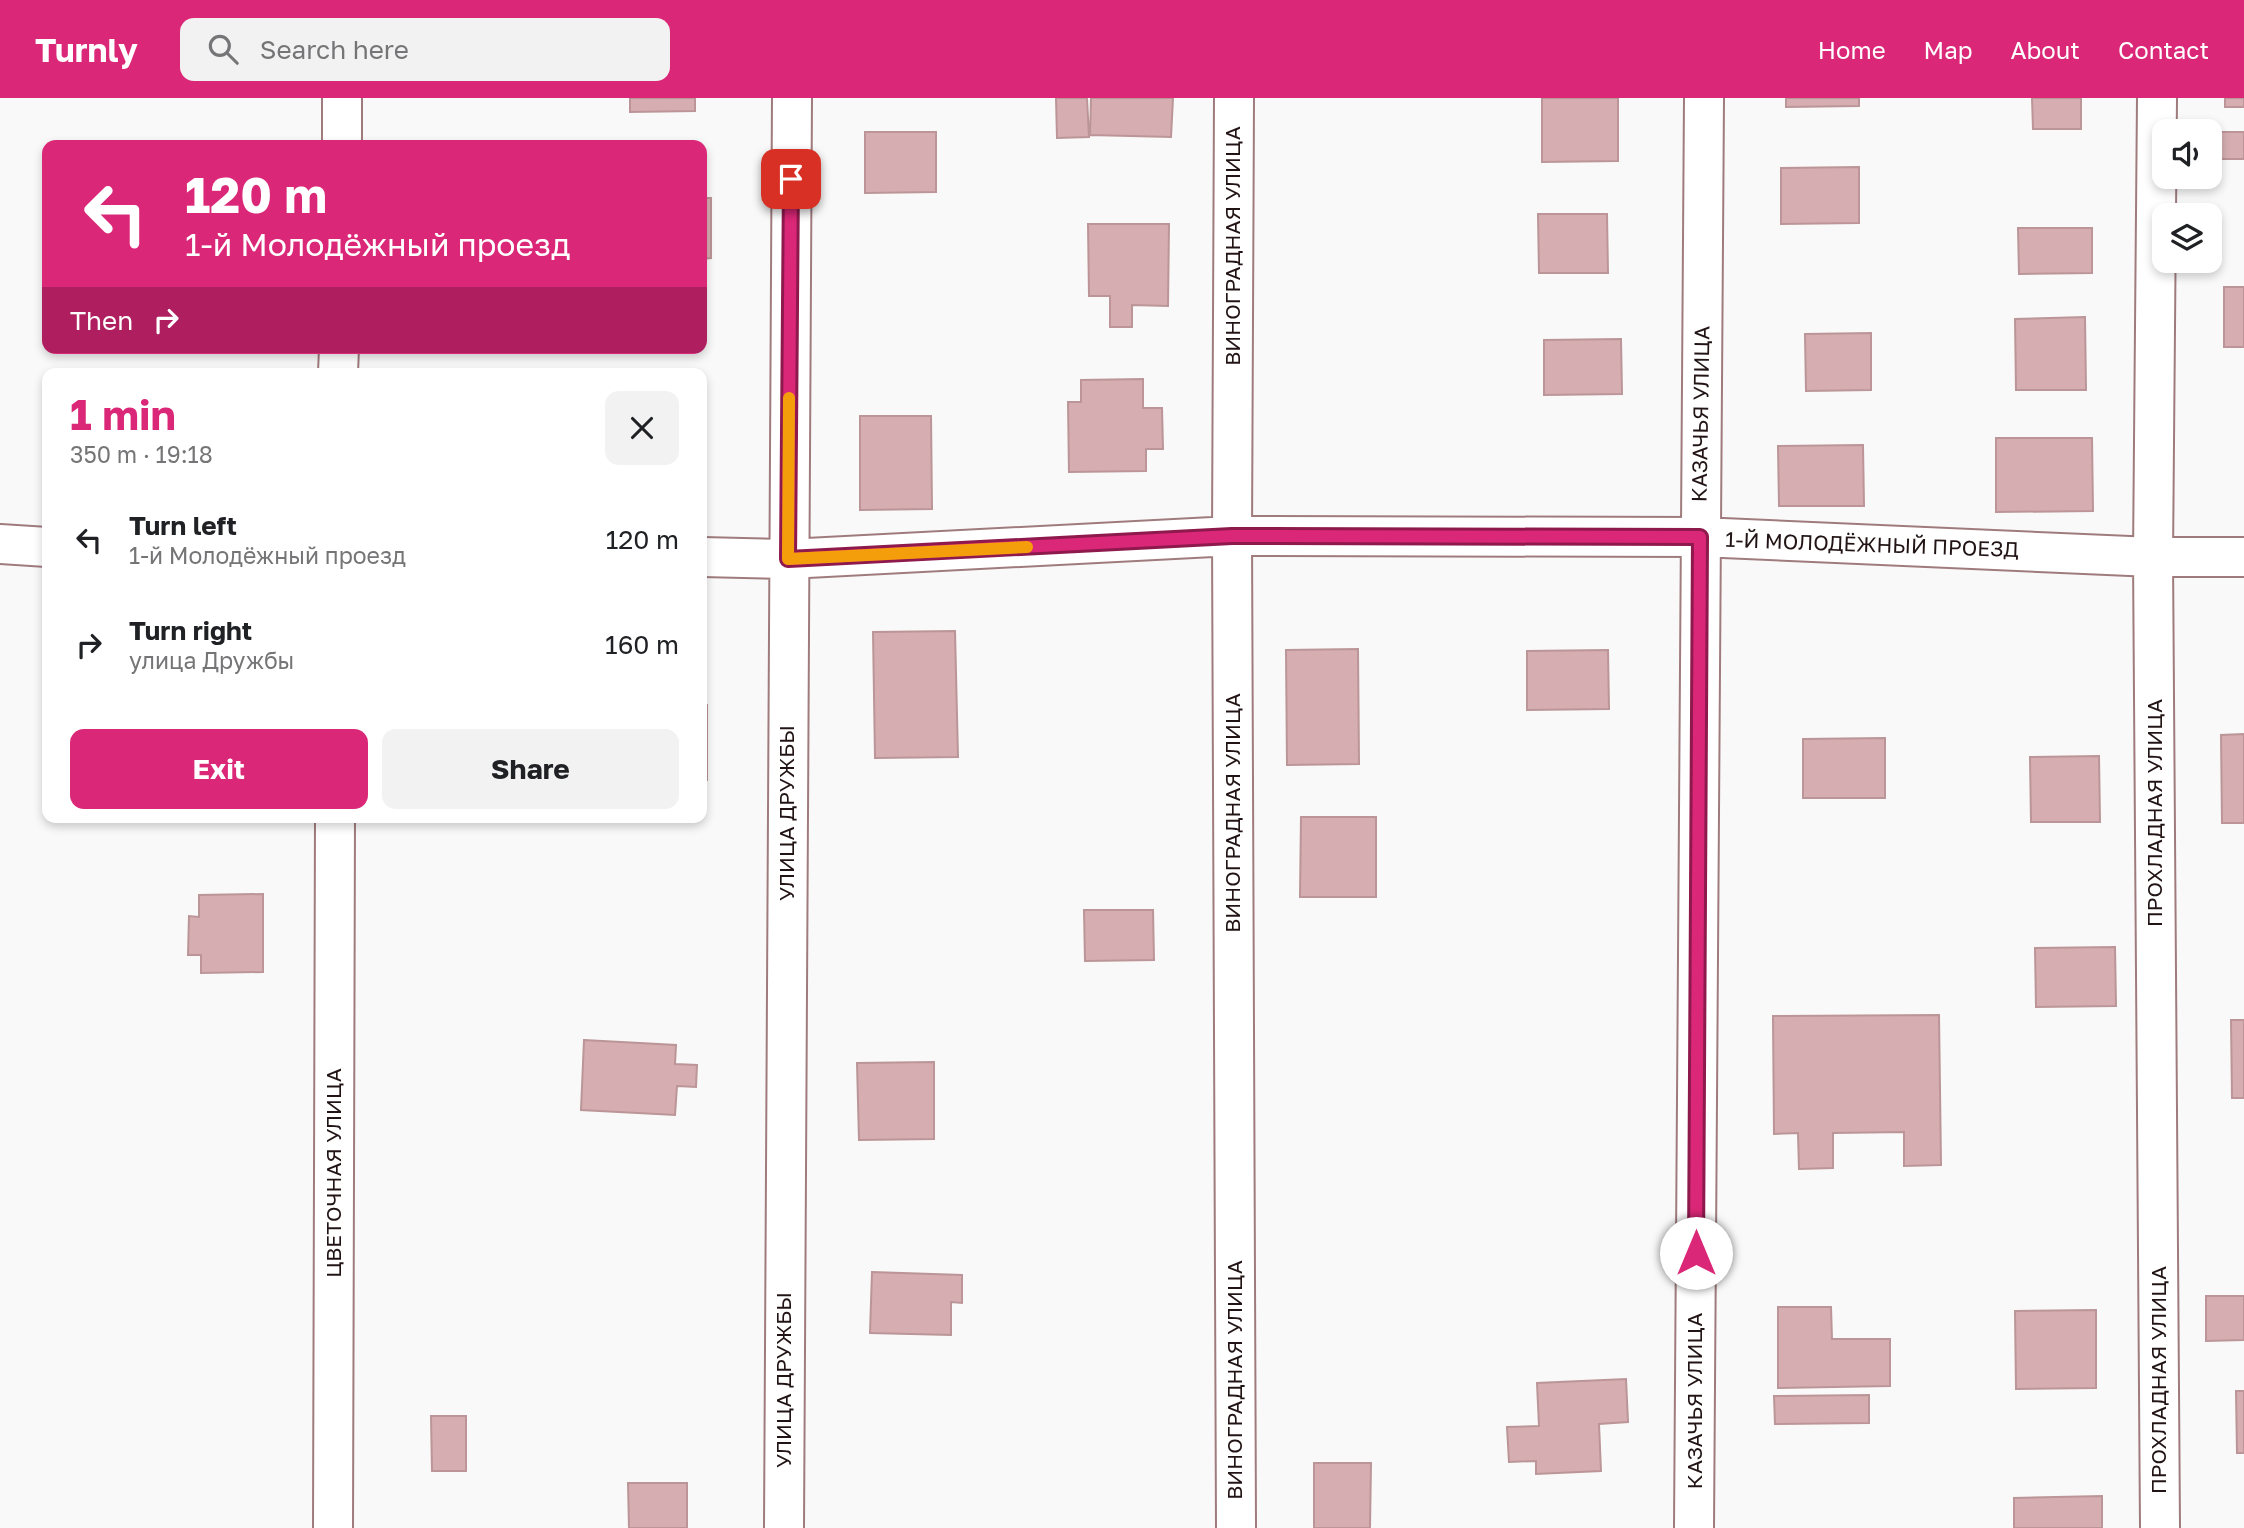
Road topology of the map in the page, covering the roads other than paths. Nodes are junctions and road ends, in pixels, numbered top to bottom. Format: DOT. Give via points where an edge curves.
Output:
graph roads {
  1 [pos="342,98"];
  2 [pos="792,98"];
  3 [pos="1234,98"];
  4 [pos="1704,98"];
  5 [pos="2157,98"];
  6 [pos="342,140"];
  7 [pos="1232,536"];
  8 [pos="1700,537"];
  9 [pos="0,544"];
  10 [pos="42,547"];
  11 [pos="707,557"];
  12 [pos="2153,557"];
  13 [pos="2244,557"];
  14 [pos="788,559"];
  15 [pos="335,823"];
  16 [pos="332,1528"];
  17 [pos="784,1528"];
  18 [pos="1236,1528"];
  19 [pos="1694,1528"];
  20 [pos="2160,1528"];
  1 -- 6 [label="street"];
  2 -- 14 [label="street, УЛИЦА ДРУЖБЫ"];
  3 -- 7 [label="street, ВИНОГРАДНАЯ УЛИЦА"];
  4 -- 8 [label="street, КАЗАЧЬЯ УЛИЦА"];
  5 -- 12 [label="street, ПРОХЛАДНАЯ УЛИЦА"];
  7 -- 8 [label="street, 1-Й МОЛОДЁЖНЫЙ ПРОЕЗД"];
  7 -- 14 [label="street, 1-Й МОЛОДЁЖНЫЙ ПРОЕЗД"];
  7 -- 18 [label="street, ВИНОГРАДНАЯ УЛИЦА"];
  8 -- 12 [label="street, 1-Й МОЛОДЁЖНЫЙ ПРОЕЗД"];
  8 -- 19 [label="street, КАЗАЧЬЯ УЛИЦА"];
  9 -- 10 [label="street"];
  11 -- 14 [label="street, 1-Й МОЛОДЁЖНЫЙ ПРОЕЗД"];
  12 -- 13 [label="street, 1-Й МОЛОДЁЖНЫЙ ПРОЕЗД"];
  12 -- 20 [label="street, ПРОХЛАДНАЯ УЛИЦА"];
  14 -- 17 [label="street, УЛИЦА ДРУЖБЫ"];
  15 -- 16 [label="street, ЦВЕТОЧНАЯ УЛИЦА"];
}
